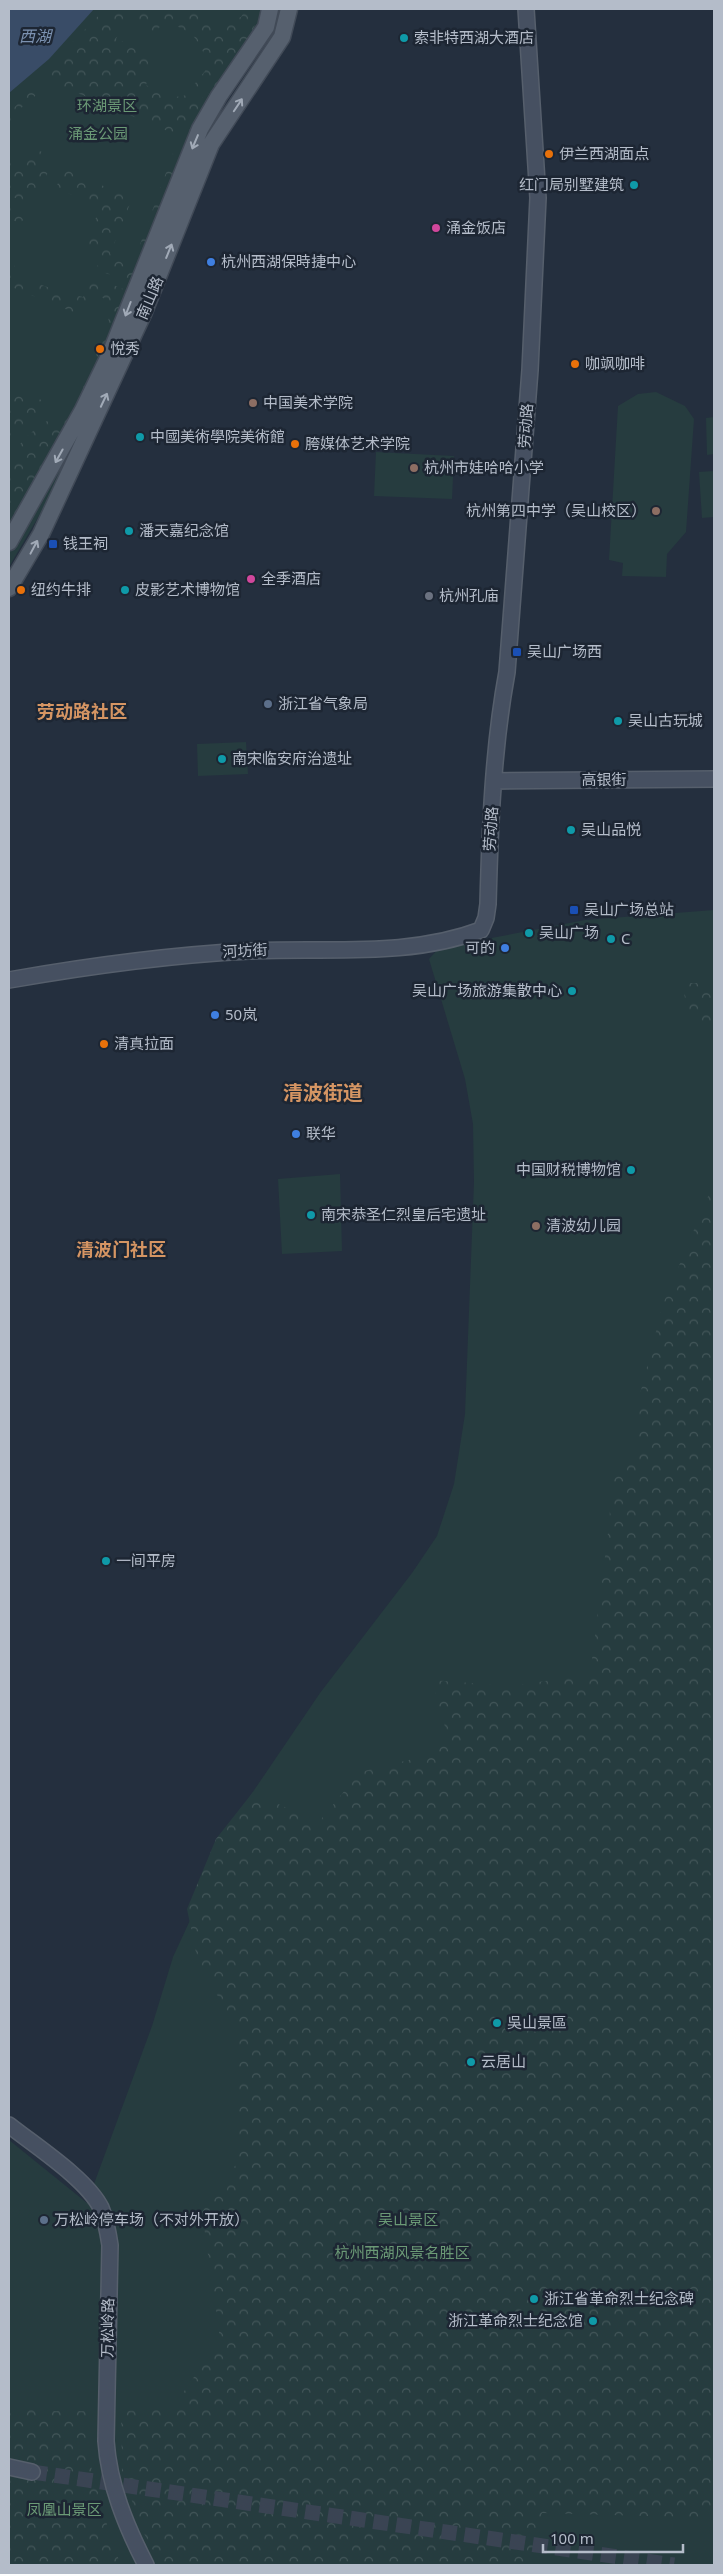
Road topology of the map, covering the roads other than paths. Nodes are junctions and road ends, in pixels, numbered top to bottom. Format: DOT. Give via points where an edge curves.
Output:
graph roads {
  1 [pos="270,9"];
  2 [pos="289,9"];
  3 [pos="526,9"];
  4 [pos="9,542"];
  5 [pos="9,588"];
  6 [pos="714,779"];
  7 [pos="494,781"];
  8 [pos="481,930"];
  9 [pos="9,980"];
  10 [pos="9,2125"];
  11 [pos="9,2467"];
  12 [pos="32,2472"];
  13 [pos="146,2565"];
  1 -- 4 [label="main road, 南山路, one-way" via="266,27 200,129 111,352 79,419"];
  5 -- 2 [label="main road, 南山路, one-way" via="41,534 144,312 211,144 282,37"];
  3 -- 7 [label="street, 劳动路" via="538,198 530,370 515,573"];
  6 -- 7 [label="street, 高银街"];
  7 -- 8 [label="street, 劳动路" via="488,904"];
  8 -- 9 [label="street, 河坊街" via="427,946 402,949 182,955"];
  10 -- 13 [label="street, 万松岭路" via="88,2190 100,2206 107,2224 110,2245 108,2468 120,2509"];
  11 -- 12 [label="street"];
}
